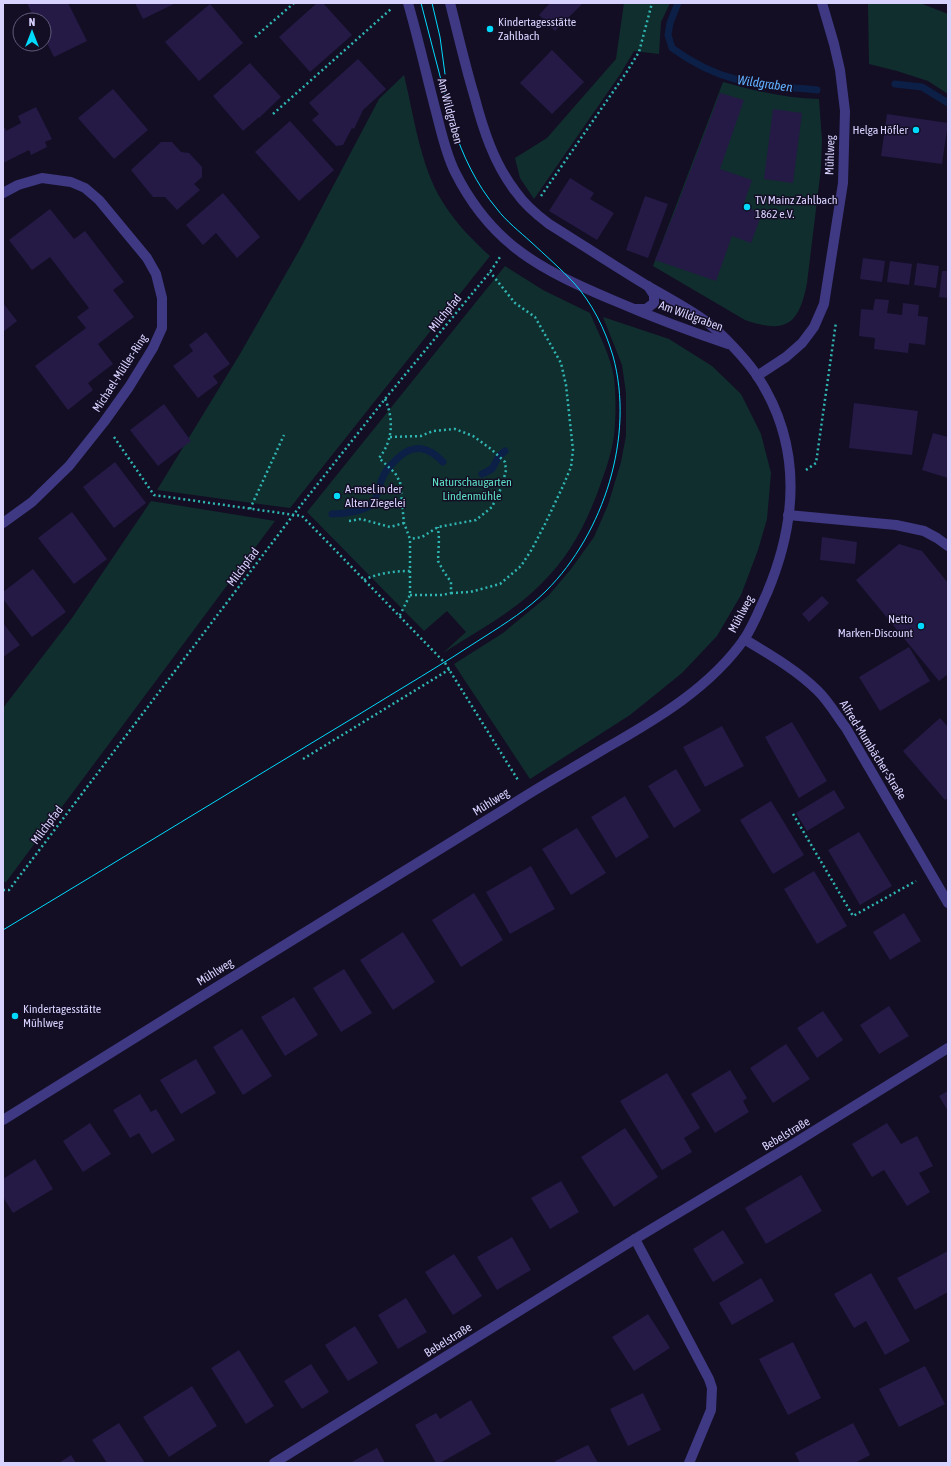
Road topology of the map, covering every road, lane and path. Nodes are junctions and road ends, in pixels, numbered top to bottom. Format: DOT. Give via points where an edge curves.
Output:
graph roads {
  1 [pos="294,3"];
  2 [pos="408,3"];
  3 [pos="450,3"];
  4 [pos="652,3"];
  5 [pos="822,3"];
  6 [pos="392,8"];
  7 [pos="255,37"];
  8 [pos="273,114"];
  9 [pos="3,193"];
  10 [pos="537,201"];
  11 [pos="501,255"];
  12 [pos="490,272"];
  13 [pos="647,286"];
  14 [pos="634,309"];
  15 [pos="837,320"];
  16 [pos="730,344"];
  17 [pos="757,376"];
  18 [pos="385,399"];
  19 [pos="284,435"];
  20 [pos="114,437"];
  21 [pos="390,437"];
  22 [pos="791,481"];
  23 [pos="250,509"];
  24 [pos="294,514"];
  25 [pos="788,515"];
  26 [pos="349,521"];
  27 [pos="3,523"];
  28 [pos="404,523"];
  29 [pos="438,526"];
  30 [pos="410,539"];
  31 [pos="948,546"];
  32 [pos="410,572"];
  33 [pos="364,580"];
  34 [pos="451,593"];
  35 [pos="410,595"];
  36 [pos="399,617"];
  37 [pos="744,639"];
  38 [pos="450,669"];
  39 [pos="303,759"];
  40 [pos="522,785"];
  41 [pos="793,814"];
  42 [pos="931,873"];
  43 [pos="3,890"];
  44 [pos="948,903"];
  45 [pos="948,1048"];
  46 [pos="3,1120"];
  47 [pos="636,1239"];
  48 [pos="274,1463"];
  49 [pos="689,1463"];
  1 -- 7 [label="path"];
  2 -- 14 [label="street, Am Wildgraben" via="446,148 455,171 480,214 497,233 531,260 574,283"];
  3 -- 13 [label="street, Am Wildgraben" via="490,148 516,192 531,210 549,224"];
  4 -- 10 [label="path" via="639,52"];
  5 -- 17 [label="street, Mühlweg" via="840,70 845,111 842,183 824,304 814,327 802,343"];
  6 -- 8 [label="path"];
  9 -- 27 [label="street, Michael-Müller-Ring" via="18,185 42,178 71,182 85,188 99,200 156,274 162,298 162,328 129,387 69,466 32,502"];
  11 -- 12 [label="path, Milchpfad"];
  12 -- 18 [label="path, Milchpfad"];
  12 -- 34 [label="path" via="515,302 535,317 561,363 573,450 563,486 521,566 500,584 470,592"];
  13 -- 14 [label="street" via="654,295 654,303 646,309"];
  13 -- 16 [label="street, Am Wildgraben" via="706,322"];
  14 -- 16 [label="street, Am Wildgraben"];
  15 -- 22 [label="path" via="816,463"];
  16 -- 17 [label="street, Mühlweg"];
  17 -- 22 [label="street, Mühlweg" via="782,427"];
  18 -- 21 [label="path" via="390,409"];
  18 -- 24 [label="path, Milchpfad"];
  19 -- 23 [label="path"];
  20 -- 23 [label="path" via="154,495"];
  21 -- 28 [label="path" via="386,450 379,458 395,473 400,482"];
  21 -- 29 [label="path" via="421,436 433,431 455,429 473,436 505,462 502,486 492,507 476,520"];
  22 -- 25 [label="street, Mühlweg"];
  23 -- 24 [label="path"];
  24 -- 33 [label="path" via="302,516"];
  24 -- 43 [label="path, Milchpfad" via="9,890"];
  25 -- 31 [label="street" via="896,524 924,531"];
  25 -- 37 [label="street, Mühlweg" via="779,561 754,622"];
  26 -- 28 [label="path" via="361,519 390,527"];
  28 -- 30 [label="path"];
  29 -- 30 [label="path" via="422,537"];
  29 -- 34 [label="path" via="438,561 451,582"];
  30 -- 32 [label="path"];
  32 -- 33 [label="path" via="399,571 371,576"];
  32 -- 35 [label="path"];
  33 -- 36 [label="path"];
  34 -- 35 [label="path"];
  35 -- 36 [label="path"];
  36 -- 38 [label="path"];
  37 -- 42 [label="street, Alfred-Mumbächer-Straße" via="794,672 817,690 832,707"];
  37 -- 46 [label="street, Mühlweg" via="695,691 646,725 528,794"];
  38 -- 39 [label="path"];
  38 -- 40 [label="path"];
  41 -- 42 [label="path" via="853,916"];
  42 -- 44 [label="street, Alfred-Mumbächer-Straße"];
  45 -- 47 [label="street, Bebelstraße"];
  47 -- 48 [label="street, Bebelstraße"];
  47 -- 49 [label="street" via="712,1388 711,1410"];
}
